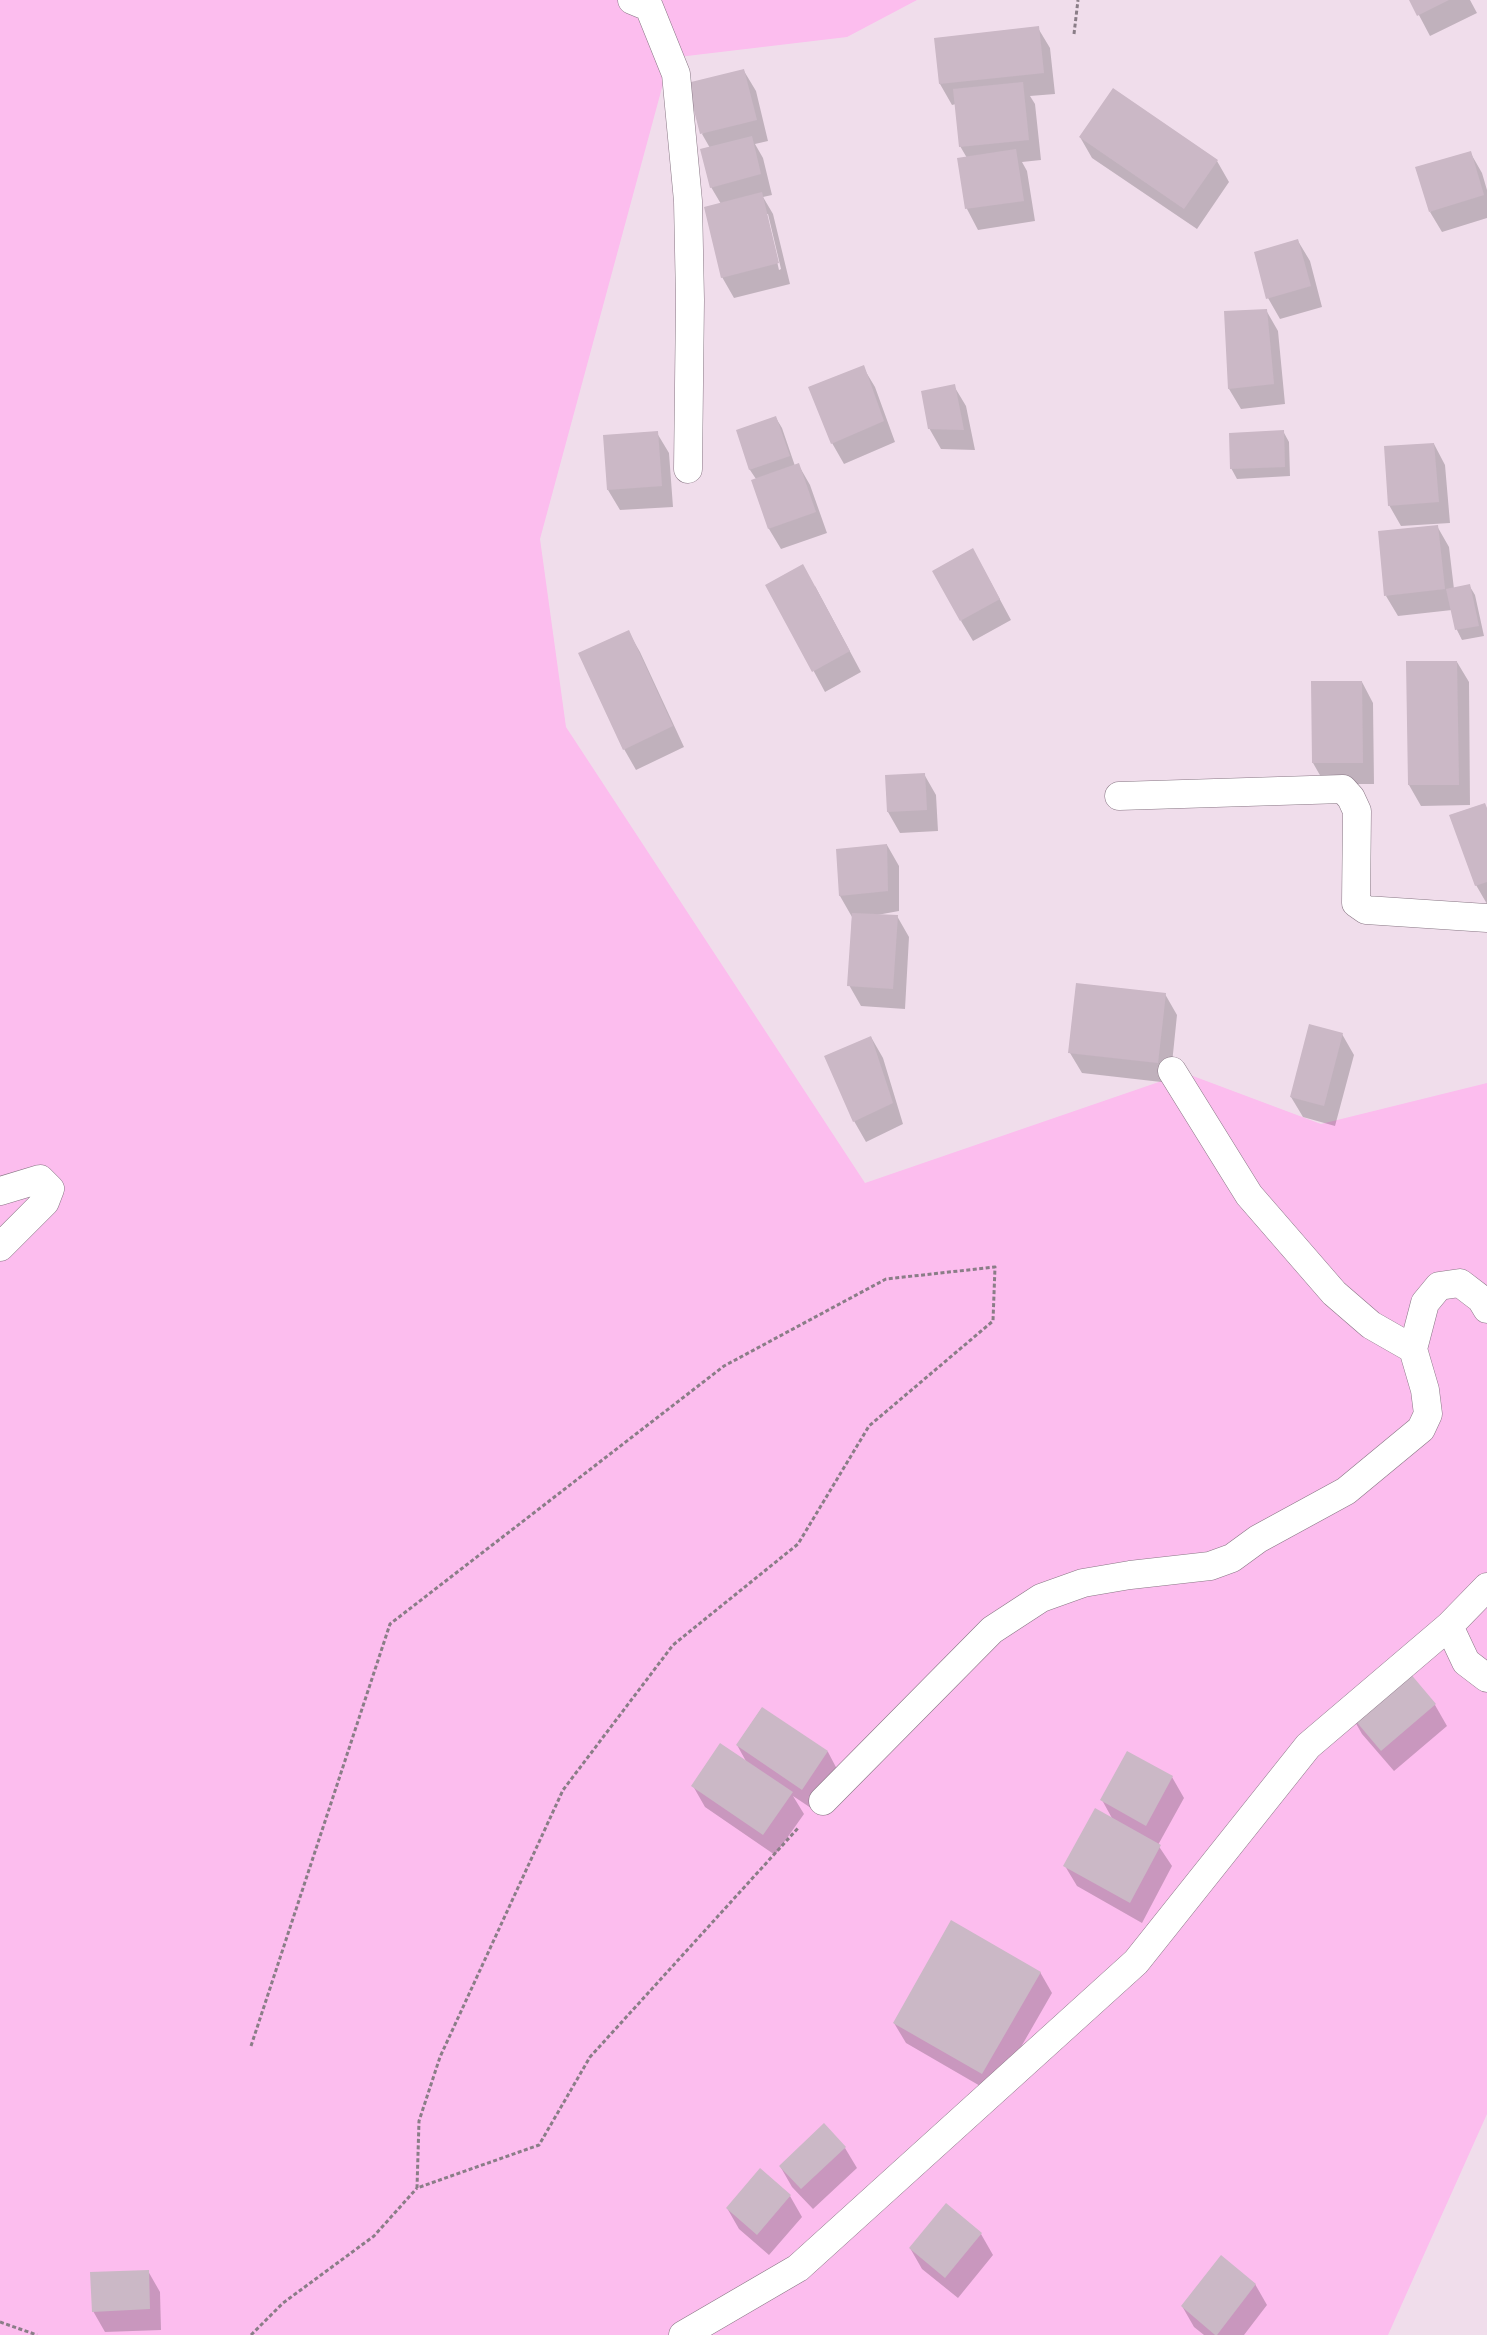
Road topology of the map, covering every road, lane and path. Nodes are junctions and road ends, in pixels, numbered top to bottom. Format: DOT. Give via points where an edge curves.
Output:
graph roads {
  1 [pos="632,0"];
  2 [pos="1078,0"];
  3 [pos="1074,34"];
  4 [pos="688,469"];
  5 [pos="1118,796"];
  6 [pos="1487,918"];
  7 [pos="1172,1071"];
  8 [pos="0,1191"];
  9 [pos="0,1248"];
  10 [pos="1487,1309"];
  11 [pos="1413,1349"];
  12 [pos="1487,1587"];
  13 [pos="1449,1626"];
  14 [pos="1487,1678"];
  15 [pos="823,1801"];
  16 [pos="251,2046"];
  17 [pos="417,2188"];
  18 [pos="0,2322"];
  19 [pos="37,2335"];
  20 [pos="251,2335"];
  21 [pos="683,2335"];
  1 -- 4 [label="street" via="649,7 676,74 688,201"];
  2 -- 3 [label="path"];
  5 -- 6 [label="street" via="1343,789 1357,811 1356,903 1366,910"];
  7 -- 11 [label="street" via="1249,1196 1334,1293 1371,1325"];
  8 -- 9 [label="street" via="40,1179 50,1189 45,1202"];
  10 -- 11 [label="street" via="1481,1299 1460,1283 1439,1286 1425,1303"];
  11 -- 15 [label="street" via="1428,1414 1421,1429 1346,1491 1258,1539 1232,1558 1210,1566 1083,1583 1041,1598 992,1630"];
  12 -- 13 [label="street"];
  13 -- 14 [label="street" via="1466,1662"];
  13 -- 21 [label="street" via="1308,1746 1136,1962 798,2268"];
  15 -- 17 [label="path" via="590,2057 539,2145"];
  16 -- 17 [label="path" via="390,1624 724,1366 886,1278 995,1267 993,1322 869,1426 798,1544 673,1645 563,1790 440,2058 419,2121"];
  17 -- 20 [label="path" via="374,2236 284,2302"];
  18 -- 19 [label="path"];
}
